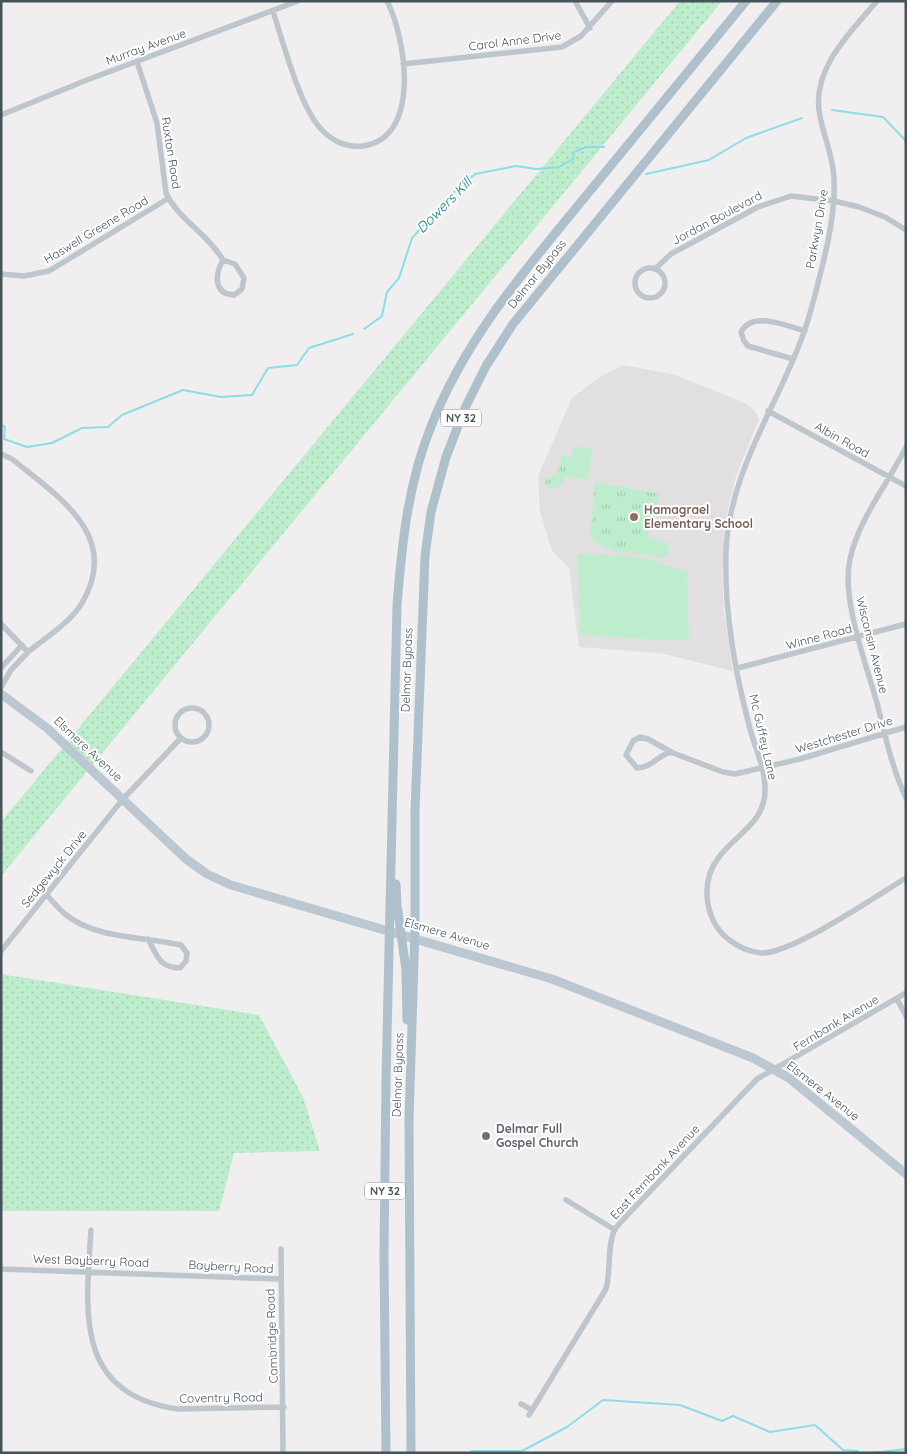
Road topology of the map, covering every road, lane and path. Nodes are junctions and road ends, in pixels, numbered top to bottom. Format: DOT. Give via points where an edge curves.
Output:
graph roads {
  1 [pos="298,1"];
  2 [pos="387,1"];
  3 [pos="575,1"];
  4 [pos="612,1"];
  5 [pos="746,1"];
  6 [pos="777,1"];
  7 [pos="877,1"];
  8 [pos="273,11"];
  9 [pos="590,28"];
  10 [pos="137,62"];
  11 [pos="403,64"];
  12 [pos="1,115"];
  13 [pos="169,198"];
  14 [pos="834,201"];
  15 [pos="906,230"];
  16 [pos="224,260"];
  17 [pos="656,268"];
  18 [pos="1,274"];
  19 [pos="805,331"];
  20 [pos="793,359"];
  21 [pos="768,411"];
  22 [pos="906,447"];
  23 [pos="1,454"];
  24 [pos="889,477"];
  25 [pos="906,486"];
  26 [pos="1,624"];
  27 [pos="906,624"];
  28 [pos="858,637"];
  29 [pos="22,645"];
  30 [pos="28,652"];
  31 [pos="1,668"];
  32 [pos="738,668"];
  33 [pos="1,687"];
  34 [pos="1,694"];
  35 [pos="906,727"];
  36 [pos="885,733"];
  37 [pos="181,738"];
  38 [pos="1,752"];
  39 [pos="674,753"];
  40 [pos="763,769"];
  41 [pos="31,771"];
  42 [pos="394,792"];
  43 [pos="906,798"];
  44 [pos="123,799"];
  45 [pos="906,878"];
  46 [pos="46,894"];
  47 [pos="389,930"];
  48 [pos="401,934"];
  49 [pos="414,937"];
  50 [pos="148,939"];
  51 [pos="1,951"];
  52 [pos="906,993"];
  53 [pos="897,998"];
  54 [pos="906,1016"];
  55 [pos="411,1066"];
  56 [pos="775,1070"];
  57 [pos="905,1173"];
  58 [pos="566,1200"];
  59 [pos="91,1230"];
  60 [pos="615,1230"];
  61 [pos="281,1249"];
  62 [pos="1,1269"];
  63 [pos="88,1273"];
  64 [pos="180,1274"];
  65 [pos="280,1279"];
  66 [pos="521,1404"];
  67 [pos="284,1407"];
  68 [pos="283,1453"];
  69 [pos="386,1453"];
  70 [pos="411,1453"];
  1 -- 8 [label="street, Murray Avenue"];
  2 -- 11 [label="street" via="395,21"];
  3 -- 9 [label="street"];
  4 -- 9 [label="street, Carol Anne Drive"];
  5 -- 42 [label="main road, Delmar Bypass / NY 32" via="507,292 473,342 441,404 418,467 403,536 398,605"];
  6 -- 49 [label="main road, Delmar Bypass / NY 32" via="513,324 486,366 465,408 446,457 431,512 422,593"];
  7 -- 14 [label="street, Parkwyn Drive" via="827,64 819,89 819,112 834,170"];
  8 -- 10 [label="street, Murray Avenue"];
  8 -- 11 [label="street" via="296,83 321,129 339,142 366,146 391,130 401,112 404,96"];
  9 -- 11 [label="street, Carol Anne Drive" via="562,47"];
  10 -- 12 [label="street, Murray Avenue"];
  10 -- 13 [label="street, Ruxton Road" via="157,123 164,184"];
  13 -- 16 [label="street, Ruxton Road"];
  13 -- 18 [label="street, Haswell Greene Road" via="49,271 24,276"];
  14 -- 15 [label="street, Jordan Boulevard" via="877,213"];
  14 -- 17 [label="street, Jordan Boulevard" via="800,196 779,198 758,206 671,254"];
  14 -- 19 [label="street, Parkwyn Drive"];
  16 -- 16 [label="street, Ruxton Road" via="235,264 244,278 242,289 234,295 224,293 218,285 217,273"];
  17 -- 17 [label="street, Jordan Boulevard" via="641,272 635,283 646,298 656,297 665,286 662,274"];
  19 -- 20 [label="street, Parkwyn Drive"];
  19 -- 20 [label="street" via="757,320 748,323 742,332 748,346"];
  20 -- 21 [label="street, Parkwyn Drive"];
  21 -- 24 [label="street, Albin Road"];
  21 -- 32 [label="street, Mc Guffey Lane" via="743,468 728,536 725,591"];
  22 -- 24 [label="street, Wisconsin Avenue"];
  23 -- 30 [label="street" via="12,459 73,509 87,528 93,550 94,575 82,604"];
  24 -- 25 [label="street, Albin Road"];
  24 -- 28 [label="street, Wisconsin Avenue" via="861,528 849,561 849,598"];
  26 -- 29 [label="street"];
  27 -- 28 [label="street, Winne Road"];
  28 -- 32 [label="street, Winne Road"];
  28 -- 36 [label="street, Wisconsin Avenue"];
  29 -- 30 [label="street"];
  29 -- 31 [label="street"];
  30 -- 33 [label="street"];
  32 -- 40 [label="street, Mc Guffey Lane" via="749,725"];
  34 -- 44 [label="main road, Elsmere Avenue" via="47,728"];
  35 -- 36 [label="street, Westchester Drive"];
  36 -- 40 [label="street, Westchester Drive"];
  36 -- 43 [label="street, Wisconsin Avenue"];
  37 -- 37 [label="street" via="197,742 206,735 209,725 202,711 190,708 180,713 175,729"];
  37 -- 44 [label="street, Sedgewyck Drive"];
  38 -- 41 [label="street"];
  39 -- 39 [label="street, Westchester Drive" via="640,737 626,750 626,755 637,768 647,768 664,755"];
  39 -- 40 [label="street, Westchester Drive" via="723,772 735,774"];
  40 -- 45 [label="street, Mc Guffey Lane" via="763,807 752,824 719,856 709,876 707,904 711,918 726,937 749,950 775,951 798,942"];
  42 -- 47 [label="main road, Delmar Bypass / NY 32"];
  42 -- 48 [label="main road" via="397,905"];
  44 -- 46 [label="street, Sedgewyck Drive"];
  44 -- 47 [label="main road, Elsmere Avenue" via="186,859 207,874 232,885"];
  46 -- 50 [label="street" via="64,914 80,924 114,935"];
  46 -- 51 [label="street, Sedgewyck Drive"];
  47 -- 48 [label="main road, Elsmere Avenue"];
  47 -- 69 [label="main road, Delmar Bypass / NY 32" via="384,1254"];
  48 -- 49 [label="main road, Elsmere Avenue"];
  48 -- 55 [label="main road"];
  49 -- 55 [label="main road, Delmar Bypass / NY 32"];
  49 -- 56 [label="main road, Elsmere Avenue" via="552,979 647,1015"];
  50 -- 50 [label="street" via="168,968 180,968 186,961 187,953 181,945"];
  52 -- 53 [label="street, Fernbank Avenue"];
  53 -- 54 [label="street"];
  53 -- 56 [label="street, Fernbank Avenue"];
  55 -- 70 [label="main road, Delmar Bypass / NY 32" via="408,1194"];
  56 -- 57 [label="main road, Elsmere Avenue"];
  56 -- 60 [label="street, East Fernbank Avenue" via="757,1079"];
  58 -- 60 [label="street"];
  59 -- 63 [label="street, Coventry Road"];
  60 -- 66 [label="street, East Fernbank Avenue" via="606,1289 530,1412"];
  61 -- 65 [label="street, Cambridge Road"];
  62 -- 63 [label="street, West Bayberry Road"];
  63 -- 64 [label="street, West Bayberry Road"];
  63 -- 67 [label="street, Coventry Road" via="87,1321 92,1343 106,1372 128,1392 161,1407 178,1409"];
  64 -- 65 [label="street, Bayberry Road"];
  65 -- 67 [label="street, Cambridge Road"];
  67 -- 68 [label="street, Cambridge Road"];
}
